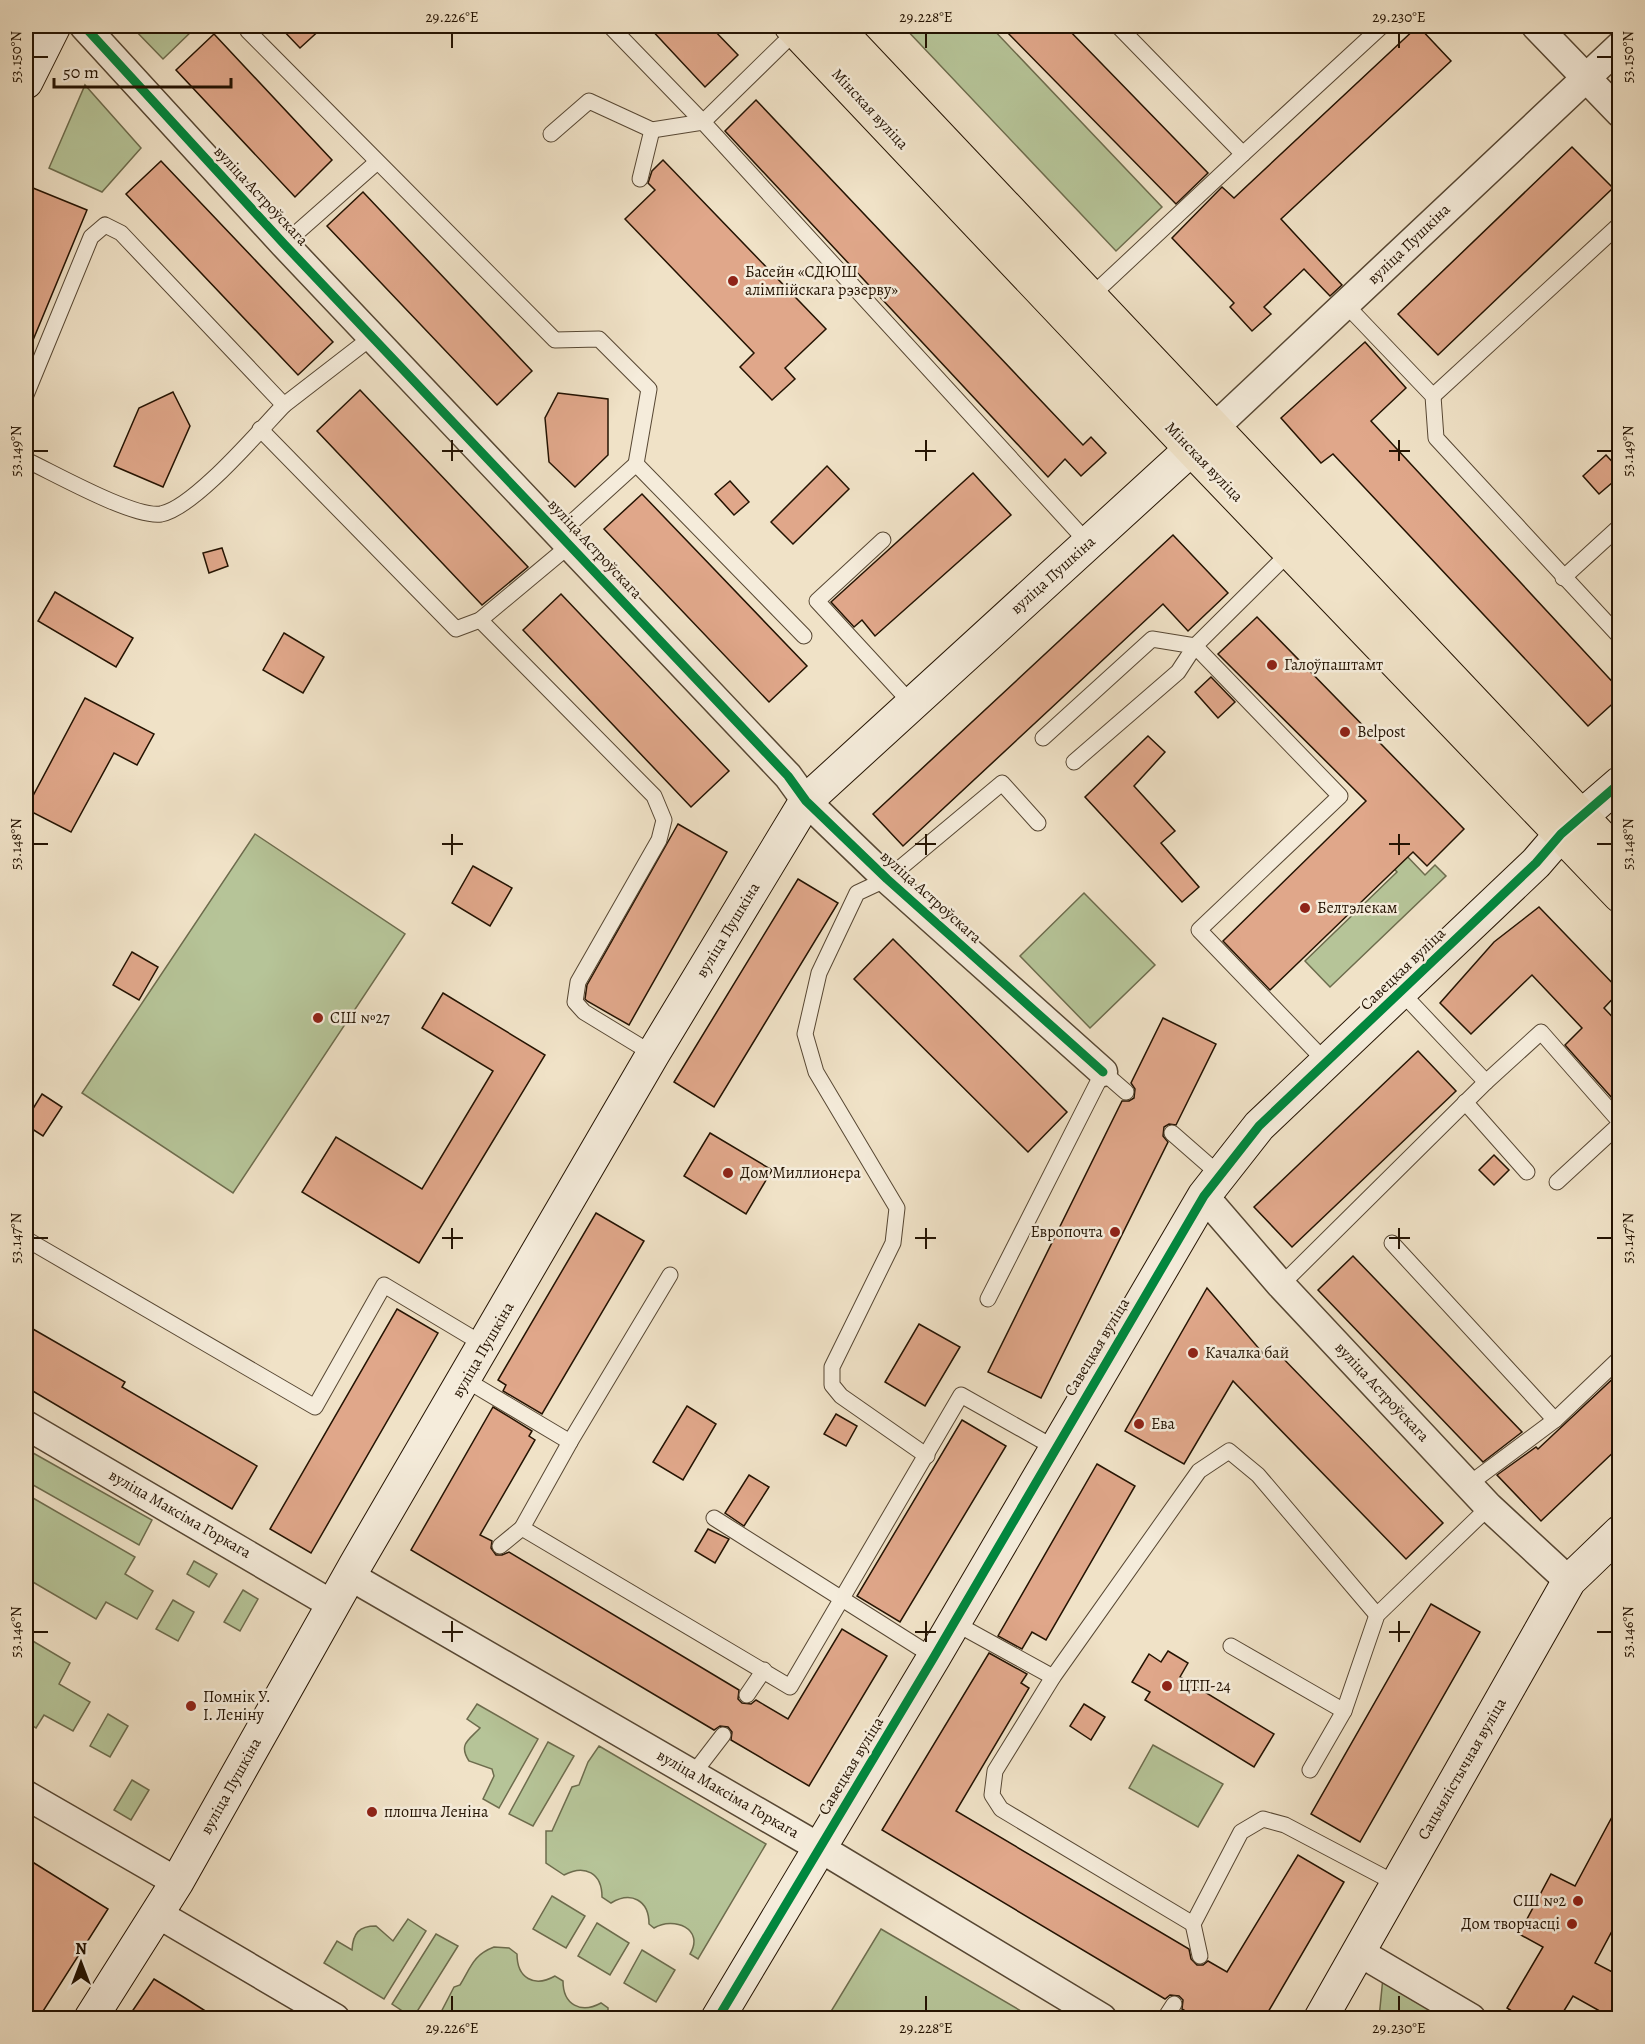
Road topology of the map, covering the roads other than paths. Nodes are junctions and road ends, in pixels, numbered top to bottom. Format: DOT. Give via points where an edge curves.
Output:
graph roads {
  1 [pos="54,26"];
  2 [pos="84,26"];
  3 [pos="246,26"];
  4 [pos="610,26"];
  5 [pos="835,26"];
  6 [pos="1118,26"];
  7 [pos="1536,26"];
  8 [pos="793,28"];
  9 [pos="1375,28"];
  10 [pos="1620,46"];
  11 [pos="1584,77"];
  12 [pos="26,82"];
  13 [pos="1620,113"];
  14 [pos="703,122"];
  15 [pos="652,130"];
  16 [pos="551,134"];
  17 [pos="1243,154"];
  18 [pos="377,162"];
  19 [pos="640,179"];
  20 [pos="1620,224"];
  21 [pos="284,244"];
  22 [pos="1090,297"];
  23 [pos="1346,305"];
  24 [pos="372,337"];
  25 [pos="26,395"];
  26 [pos="1433,396"];
  27 [pos="284,405"];
  28 [pos="260,429"];
  29 [pos="1202,439"];
  30 [pos="26,460"];
  31 [pos="636,464"];
  32 [pos="1620,526"];
  33 [pos="565,539"];
  34 [pos="883,540"];
  35 [pos="1088,543"];
  36 [pos="1290,552"];
  37 [pos="1563,578"];
  38 [pos="480,620"];
  39 [pos="804,636"];
  40 [pos="1620,637"];
  41 [pos="1195,646"];
  42 [pos="912,704"];
  43 [pos="1043,738"];
  44 [pos="1074,762"];
  45 [pos="1620,783"];
  46 [pos="806,801"];
  47 [pos="1038,823"];
  48 [pos="1571,825"];
  49 [pos="1620,856"];
  50 [pos="887,879"];
  51 [pos="1620,896"];
  52 [pos="1401,992"];
  53 [pos="653,1053"];
  54 [pos="1327,1063"];
  55 [pos="1103,1072"];
  56 [pos="1485,1082"];
  57 [pos="1126,1092"];
  58 [pos="1465,1102"];
  59 [pos="1620,1123"];
  60 [pos="1172,1133"];
  61 [pos="1527,1172"];
  62 [pos="1557,1182"];
  63 [pos="1212,1186"];
  64 [pos="26,1239"];
  65 [pos="1392,1242"];
  66 [pos="670,1275"];
  67 [pos="1281,1285"];
  68 [pos="988,1299"];
  69 [pos="486,1346"];
  70 [pos="1620,1358"];
  71 [pos="466,1380"];
  72 [pos="1555,1420"];
  73 [pos="26,1425"];
  74 [pos="570,1442"];
  75 [pos="1055,1448"];
  76 [pos="927,1456"];
  77 [pos="1469,1484"];
  78 [pos="1489,1508"];
  79 [pos="714,1518"];
  80 [pos="522,1528"];
  81 [pos="1620,1532"];
  82 [pos="500,1546"];
  83 [pos="350,1576"];
  84 [pos="1569,1581"];
  85 [pos="843,1600"];
  86 [pos="333,1605"];
  87 [pos="1377,1615"];
  88 [pos="953,1622"];
  89 [pos="1231,1646"];
  90 [pos="934,1657"];
  91 [pos="764,1671"];
  92 [pos="1053,1677"];
  93 [pos="747,1695"];
  94 [pos="1344,1711"];
  95 [pos="723,1735"];
  96 [pos="1310,1770"];
  97 [pos="693,1774"];
  98 [pos="26,1795"];
  99 [pos="820,1848"];
  100 [pos="177,1882"];
  101 [pos="1397,1884"];
  102 [pos="158,1914"];
  103 [pos="1193,1924"];
  104 [pos="1359,1952"];
  105 [pos="1200,1956"];
  106 [pos="1173,2004"];
  107 [pos="91,2019"];
  108 [pos="335,2019"];
  109 [pos="718,2019"];
  110 [pos="1102,2019"];
  111 [pos="1165,2019"];
  112 [pos="1321,2019"];
  113 [pos="1471,2019"];
  1 -- 12 [label="street"];
  2 -- 21 [label="street, вуліца Астроўскага"];
  3 -- 18 [label="lane"];
  4 -- 14 [label="lane"];
  5 -- 22 [label="main road, Мінская вуліца"];
  6 -- 17 [label="lane"];
  7 -- 11 [label="street"];
  8 -- 14 [label="lane"];
  8 -- 29 [label="main road, Мінская вуліца"];
  9 -- 17 [label="lane"];
  10 -- 11 [label="street, вуліца Пушкіна"];
  11 -- 13 [label="street"];
  11 -- 23 [label="street, вуліца Пушкіна"];
  14 -- 15 [label="lane"];
  14 -- 35 [label="lane"];
  15 -- 16 [label="lane" via="589,102"];
  15 -- 19 [label="lane"];
  17 -- 22 [label="lane"];
  18 -- 21 [label="lane"];
  18 -- 31 [label="lane" via="555,340 600,339 649,388"];
  20 -- 26 [label="lane"];
  21 -- 24 [label="street, вуліца Астроўскага"];
  22 -- 29 [label="main road, Мінская вуліца"];
  23 -- 26 [label="lane"];
  23 -- 29 [label="street, вуліца Пушкіна"];
  24 -- 27 [label="lane"];
  24 -- 33 [label="street, вуліца Астроўскага"];
  25 -- 27 [label="lane" via="92,237 105,225 121,233"];
  26 -- 37 [label="lane" via="1436,438"];
  27 -- 28 [label="lane"];
  28 -- 30 [label="lane" via="192,498 162,514 136,511"];
  28 -- 38 [label="lane" via="456,629"];
  29 -- 35 [label="street, вуліца Пушкіна"];
  29 -- 36 [label="main road, Мінская вуліца"];
  29 -- 48 [label="main road, Мінская вуліца"];
  31 -- 33 [label="lane"];
  31 -- 39 [label="lane"];
  32 -- 37 [label="lane"];
  33 -- 38 [label="lane"];
  33 -- 46 [label="street, вуліца Астроўскага" via="788,776"];
  34 -- 42 [label="lane" via="817,601"];
  35 -- 42 [label="street, вуліца Пушкіна"];
  36 -- 41 [label="lane"];
  36 -- 48 [label="main road, Мінская вуліца"];
  37 -- 40 [label="lane"];
  38 -- 53 [label="lane" via="654,796 664,820 659,840 578,982 575,1002 584,1012"];
  41 -- 43 [label="lane" via="1152,639"];
  41 -- 44 [label="lane" via="1178,672"];
  41 -- 54 [label="lane" via="1340,796 1199,930"];
  42 -- 46 [label="street, вуліца Пушкіна"];
  45 -- 48 [label="street, Савецкая вуліца"];
  46 -- 50 [label="street, вуліца Астроўскага"];
  46 -- 53 [label="street, вуліца Пушкіна"];
  47 -- 50 [label="lane" via="1002,783"];
  48 -- 49 [label="main road, Мінская вуліца"];
  48 -- 51 [label="main road, Мінская вуліца"];
  48 -- 52 [label="street, Савецкая вуліца"];
  50 -- 55 [label="street, вуліца Астроўскага"];
  50 -- 76 [label="lane" via="856,893 819,973 805,1034 816,1072 897,1208 893,1243 832,1366 832,1385 841,1396"];
  52 -- 54 [label="street, Савецкая вуліца"];
  52 -- 56 [label="lane"];
  53 -- 69 [label="street, вуліца Пушкіна"];
  54 -- 63 [label="street, Савецкая вуліца" via="1259,1126"];
  55 -- 57 [label="lane"];
  55 -- 68 [label="lane"];
  56 -- 58 [label="lane"];
  56 -- 59 [label="lane" via="1541,1032"];
  58 -- 61 [label="lane"];
  58 -- 67 [label="lane"];
  59 -- 62 [label="lane"];
  60 -- 63 [label="lane"];
  63 -- 67 [label="street, вуліца Астроўскага"];
  63 -- 75 [label="street, Савецкая вуліца"];
  64 -- 69 [label="lane" via="315,1407 384,1285"];
  65 -- 72 [label="lane"];
  66 -- 74 [label="lane"];
  67 -- 77 [label="street, вуліца Астроўскага"];
  69 -- 71 [label="street, вуліца Пушкіна"];
  70 -- 72 [label="lane"];
  71 -- 74 [label="lane"];
  71 -- 83 [label="street, вуліца Пушкіна"];
  72 -- 77 [label="lane"];
  73 -- 86 [label="street, вуліца Максіма Горкага"];
  74 -- 80 [label="lane"];
  75 -- 76 [label="lane" via="961,1395"];
  75 -- 88 [label="street, Савецкая вуліца"];
  76 -- 85 [label="lane"];
  77 -- 78 [label="street, вуліца Астроўскага"];
  78 -- 84 [label="street, вуліца Астроўскага"];
  78 -- 87 [label="lane"];
  79 -- 85 [label="lane"];
  80 -- 82 [label="lane"];
  80 -- 91 [label="lane"];
  81 -- 84 [label="street, Сацыялістычная вуліца"];
  83 -- 86 [label="street, вуліца Пушкіна"];
  83 -- 97 [label="street, вуліца Максіма Горкага"];
  84 -- 101 [label="street, Сацыялістычная вуліца"];
  85 -- 90 [label="lane"];
  85 -- 91 [label="lane" via="790,1687"];
  86 -- 100 [label="street, вуліца Пушкіна"];
  87 -- 92 [label="lane" via="1258,1475 1229,1451 1199,1471"];
  87 -- 94 [label="lane"];
  88 -- 90 [label="street, Савецкая вуліца"];
  88 -- 92 [label="lane"];
  89 -- 94 [label="lane"];
  90 -- 99 [label="street, Савецкая вуліца"];
  91 -- 93 [label="lane"];
  92 -- 103 [label="lane" via="995,1771 992,1794 1001,1809"];
  94 -- 96 [label="lane"];
  95 -- 97 [label="lane"];
  97 -- 99 [label="street, вуліца Максіма Горкага"];
  98 -- 100 [label="street"];
  99 -- 109 [label="street, Савецкая вуліца"];
  99 -- 110 [label="street, вуліца Максіма Горкага"];
  100 -- 102 [label="street, вуліца Пушкіна"];
  101 -- 103 [label="lane" via="1285,1825 1263,1819 1241,1832"];
  101 -- 104 [label="street, Сацыялістычная вуліца"];
  102 -- 107 [label="street, вуліца Пушкіна"];
  102 -- 108 [label="street"];
  103 -- 105 [label="lane"];
  104 -- 112 [label="street, Сацыялістычная вуліца"];
  104 -- 113 [label="street"];
  106 -- 111 [label="lane"];
}
